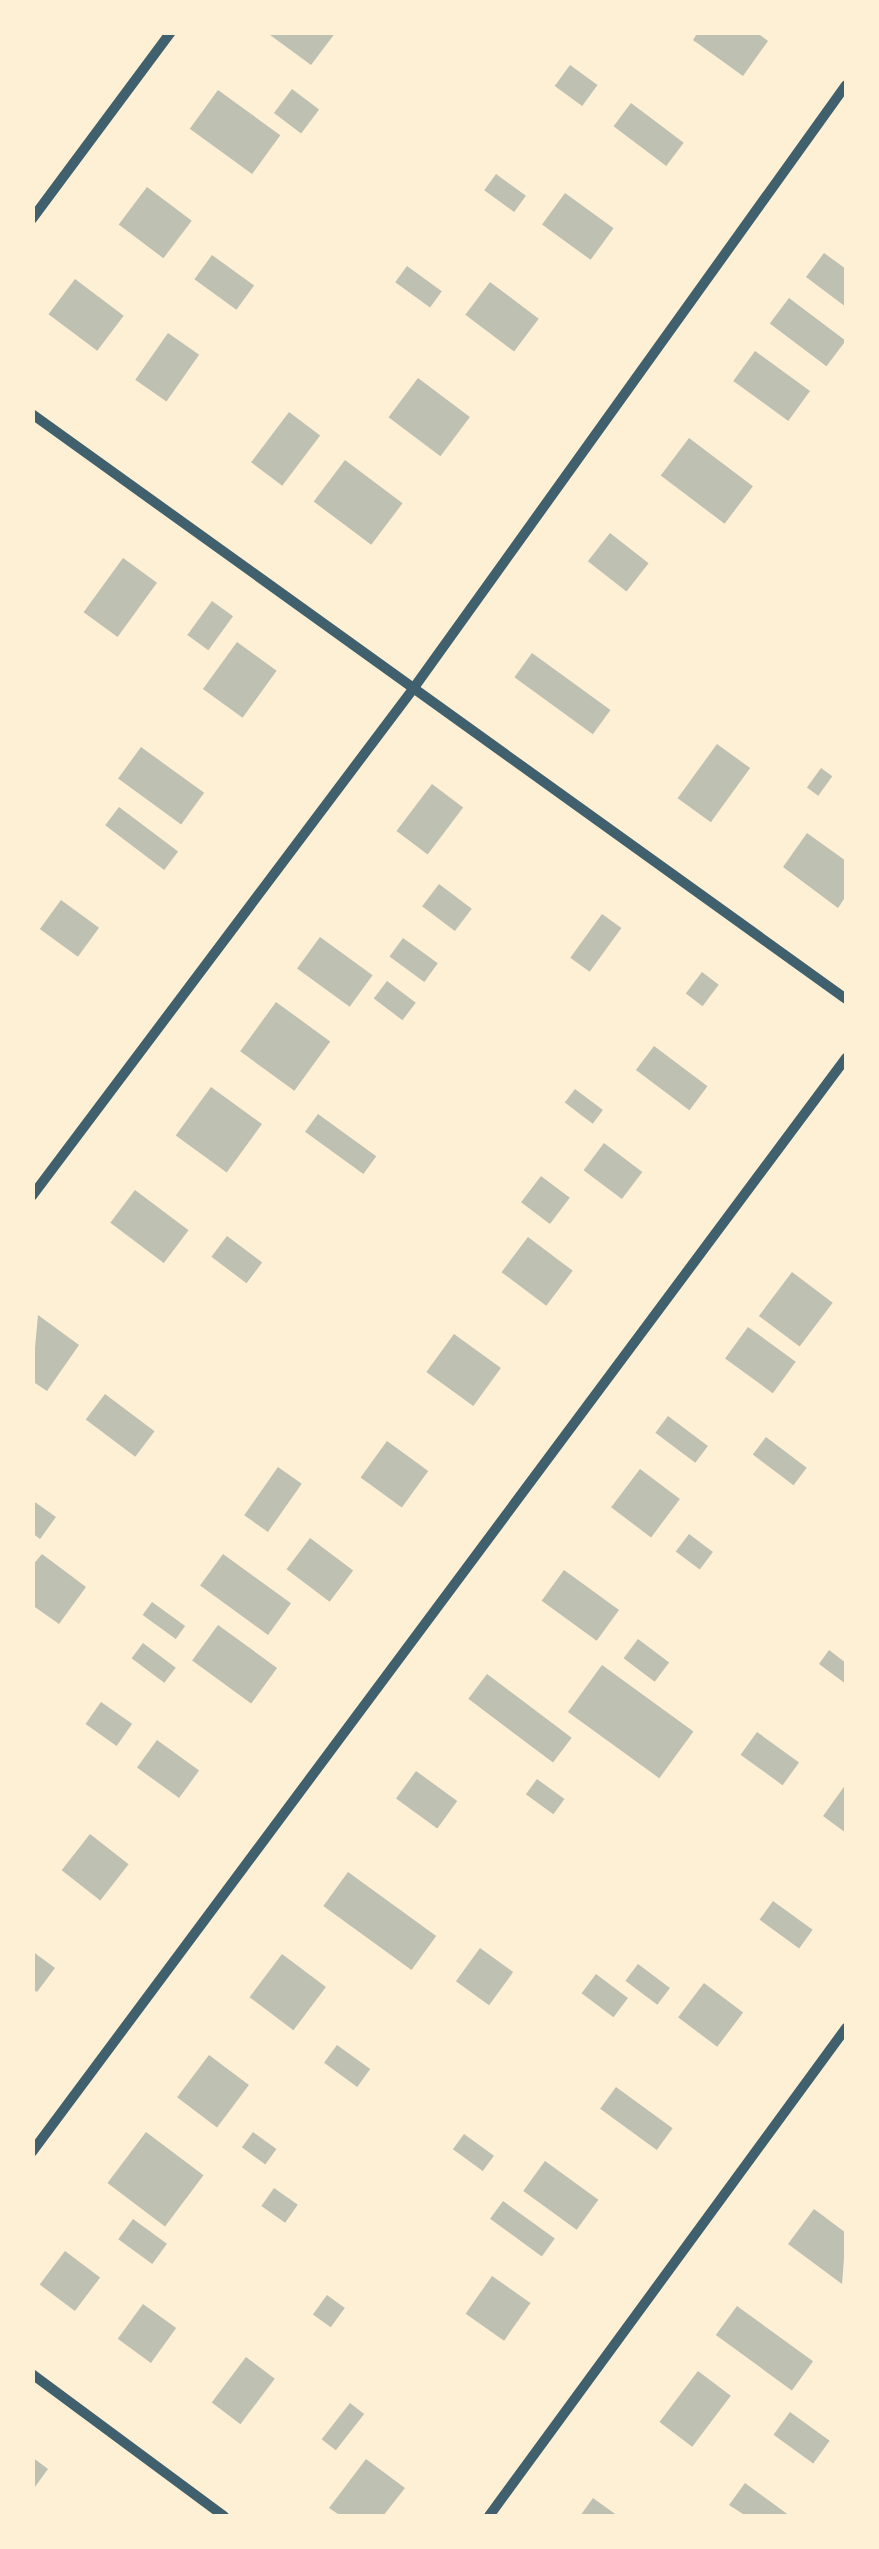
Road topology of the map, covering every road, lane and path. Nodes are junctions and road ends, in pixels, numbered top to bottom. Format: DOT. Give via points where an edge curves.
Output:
graph roads {
  1 [pos="171,32"];
  2 [pos="846,85"];
  3 [pos="32,218"];
  4 [pos="32,414"];
  5 [pos="413,690"];
  6 [pos="846,999"];
  7 [pos="846,1058"];
  8 [pos="32,1196"];
  9 [pos="846,2028"];
  10 [pos="32,2152"];
  11 [pos="32,2374"];
  12 [pos="224,2516"];
  13 [pos="489,2516"];
  1 -- 3 [label="street"];
  2 -- 5 [label="street"];
  4 -- 5 [label="street"];
  5 -- 6 [label="street"];
  5 -- 8 [label="street"];
  7 -- 10 [label="street"];
  9 -- 13 [label="street"];
  11 -- 12 [label="street"];
}
